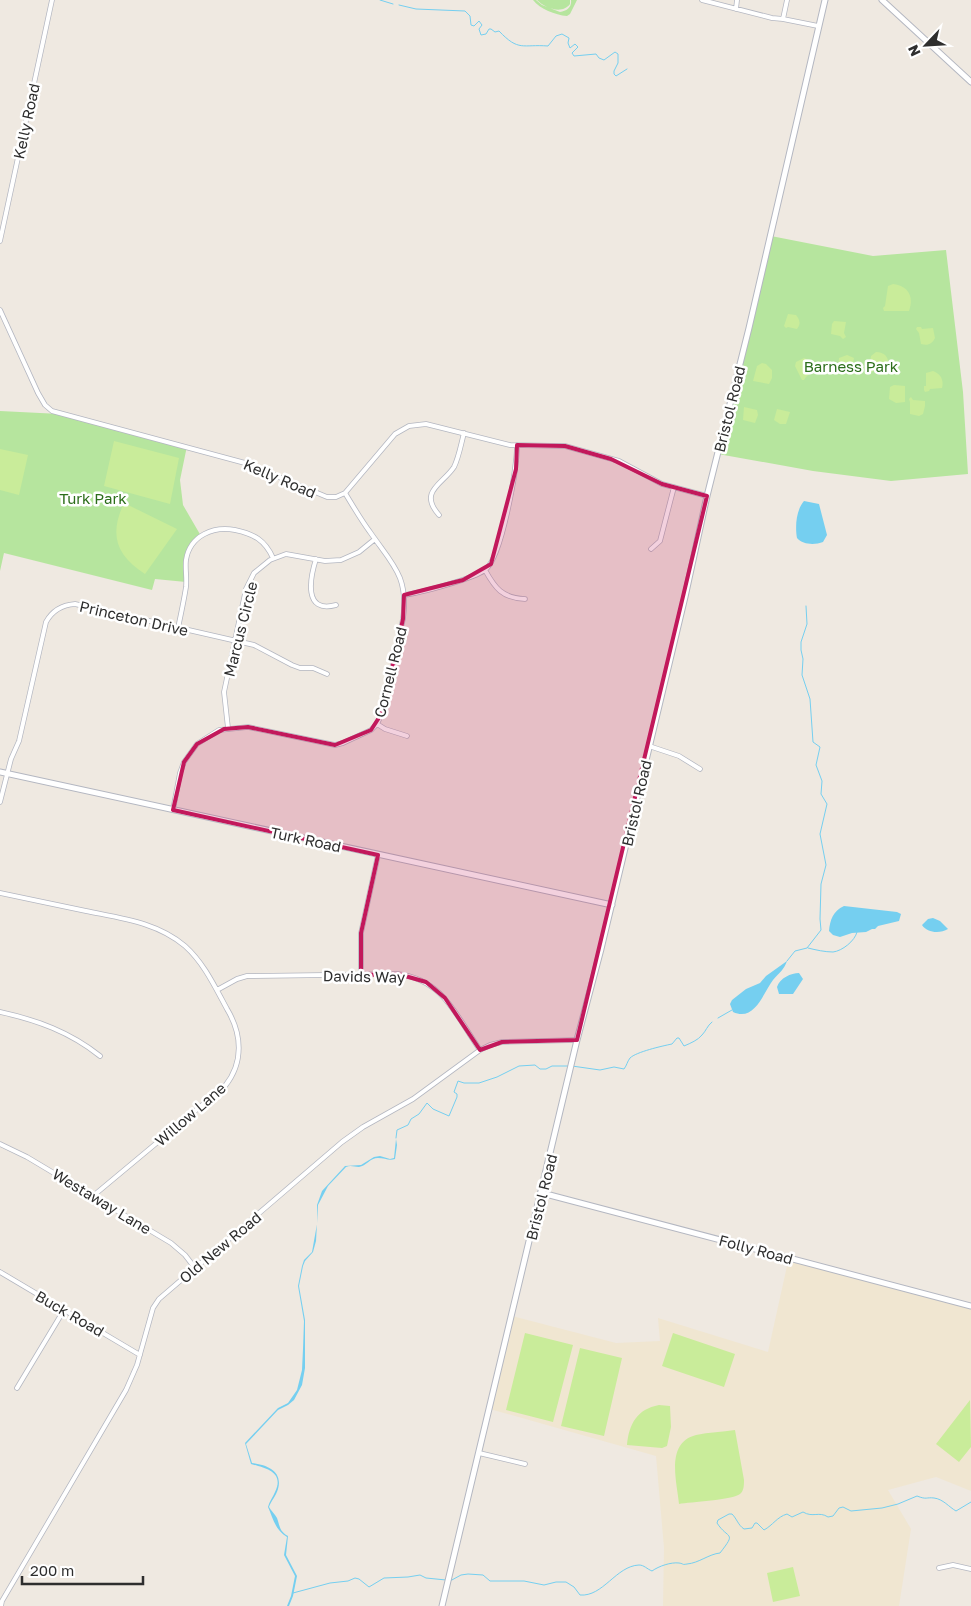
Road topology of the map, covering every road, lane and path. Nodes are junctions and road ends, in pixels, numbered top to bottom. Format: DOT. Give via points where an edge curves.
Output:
graph roads {
  1 [pos="52,0"];
  2 [pos="702,0"];
  3 [pos="737,0"];
  4 [pos="787,0"];
  5 [pos="825,0"];
  6 [pos="882,0"];
  7 [pos="736,9"];
  8 [pos="783,18"];
  9 [pos="818,26"];
  10 [pos="971,82"];
  11 [pos="0,241"];
  12 [pos="0,310"];
  13 [pos="464,433"];
  14 [pos="517,445"];
  15 [pos="674,487"];
  16 [pos="345,493"];
  17 [pos="706,496"];
  18 [pos="438,515"];
  19 [pos="375,539"];
  20 [pos="650,549"];
  21 [pos="273,558"];
  22 [pos="316,559"];
  23 [pos="485,570"];
  24 [pos="404,595"];
  25 [pos="525,599"];
  26 [pos="336,605"];
  27 [pos="178,628"];
  28 [pos="235,641"];
  29 [pos="327,674"];
  30 [pos="377,724"];
  31 [pos="228,728"];
  32 [pos="407,736"];
  33 [pos="649,746"];
  34 [pos="700,769"];
  35 [pos="0,772"];
  36 [pos="8,774"];
  37 [pos="0,802"];
  38 [pos="173,810"];
  39 [pos="378,855"];
  40 [pos="0,893"];
  41 [pos="612,906"];
  42 [pos="361,975"];
  43 [pos="217,990"];
  44 [pos="0,1012"];
  45 [pos="577,1040"];
  46 [pos="480,1050"];
  47 [pos="100,1056"];
  48 [pos="0,1144"];
  49 [pos="542,1193"];
  50 [pos="93,1196"];
  51 [pos="196,1268"];
  52 [pos="0,1272"];
  53 [pos="971,1306"];
  54 [pos="64,1310"];
  55 [pos="140,1355"];
  56 [pos="18,1388"];
  57 [pos="479,1453"];
  58 [pos="524,1464"];
  59 [pos="939,1568"];
  60 [pos="971,1569"];
  61 [pos="1,1606"];
  62 [pos="442,1606"];
  1 -- 11 [label="street, Kelly Road"];
  2 -- 7 [label="street"];
  3 -- 7 [label="street"];
  4 -- 8 [label="street"];
  5 -- 9 [label="main road, Bristol Road"];
  6 -- 10 [label="main road"];
  7 -- 8 [label="street"];
  8 -- 9 [label="street"];
  9 -- 17 [label="main road, Bristol Road" via="771,236"];
  12 -- 16 [label="street, Kelly Road" via="38,393 52,411 245,462 327,497"];
  13 -- 14 [label="street"];
  13 -- 16 [label="street" via="426,424 404,428 391,437"];
  13 -- 18 [label="street" via="454,467 433,490 430,500"];
  14 -- 15 [label="street" via="565,446 611,458 657,482"];
  14 -- 23 [label="street" via="516,469 498,549"];
  15 -- 17 [label="street"];
  15 -- 20 [label="street" via="660,541"];
  16 -- 19 [label="street, Cornell Road"];
  17 -- 33 [label="main road, Bristol Road"];
  19 -- 22 [label="street" via="359,552 341,560"];
  19 -- 24 [label="street, Cornell Road" via="397,570"];
  21 -- 22 [label="street" via="286,554"];
  21 -- 27 [label="street" via="264,542 248,532 226,528 201,536 186,558 186,585"];
  21 -- 28 [label="street, Marcus Circle" via="249,581"];
  22 -- 26 [label="street" via="310,576 311,593 316,602 325,607"];
  23 -- 24 [label="street" via="463,580"];
  23 -- 25 [label="street" via="499,591 514,599"];
  24 -- 30 [label="street, Cornell Road" via="403,619"];
  27 -- 28 [label="street, Princeton Drive"];
  27 -- 36 [label="street, Princeton Drive" via="75,604 61,607 50,615"];
  28 -- 29 [label="street, Princeton Drive" via="254,645 296,667 313,668"];
  28 -- 31 [label="street, Marcus Circle" via="224,692"];
  30 -- 31 [label="street, Cornell Road" via="367,732 335,745 257,729"];
  30 -- 32 [label="street"];
  31 -- 38 [label="street, Cornell Road" via="208,736 192,750 182,767"];
  33 -- 34 [label="street" via="679,756"];
  33 -- 41 [label="main road, Bristol Road"];
  35 -- 36 [label="main road, Turk Road"];
  36 -- 37 [label="street"];
  36 -- 38 [label="main road, Turk Road"];
  38 -- 39 [label="main road, Turk Road"];
  39 -- 41 [label="main road, Turk Road"];
  39 -- 42 [label="street" via="361,933"];
  40 -- 43 [label="street, Willow Lane" via="162,931 189,951"];
  41 -- 45 [label="main road, Bristol Road"];
  42 -- 43 [label="street, Davids Way" via="247,976"];
  42 -- 46 [label="street, Davids Way" via="398,974 426,982 445,998"];
  43 -- 50 [label="street, Willow Lane" via="234,1019 239,1039 238,1061 229,1080"];
  44 -- 47 [label="street" via="43,1023"];
  45 -- 46 [label="street, Old New Road" via="502,1042"];
  45 -- 49 [label="main road, Bristol Road"];
  46 -- 51 [label="street, Old New Road" via="413,1099 342,1142"];
  48 -- 50 [label="street, Westaway Lane"];
  49 -- 53 [label="main road, Folly Road"];
  49 -- 57 [label="main road, Bristol Road"];
  50 -- 51 [label="street, Westaway Lane" via="171,1243"];
  51 -- 55 [label="street, Old New Road" via="156,1304"];
  52 -- 54 [label="street, Buck Road"];
  54 -- 55 [label="street, Buck Road"];
  54 -- 56 [label="street"];
  55 -- 61 [label="street, Old New Road" via="126,1390"];
  57 -- 58 [label="street"];
  57 -- 62 [label="main road, Bristol Road"];
  59 -- 60 [label="street" via="953,1565"];
}
